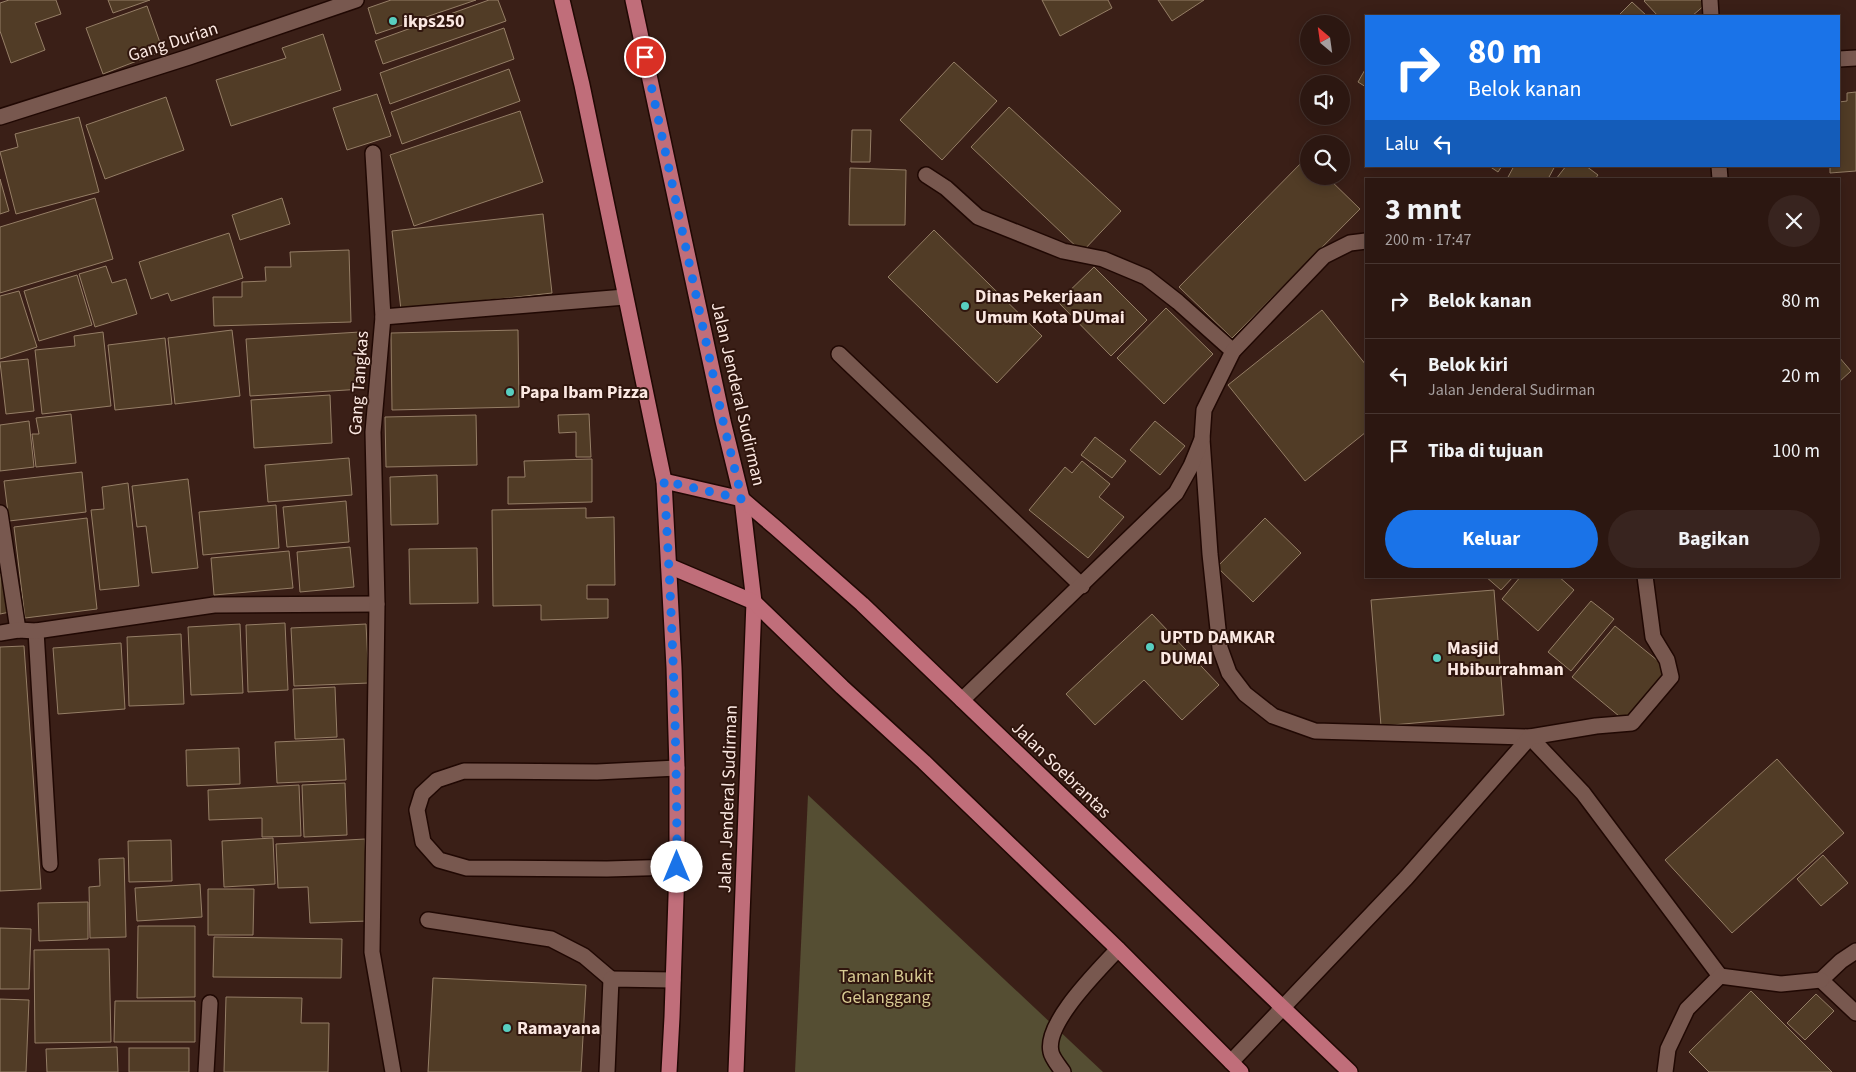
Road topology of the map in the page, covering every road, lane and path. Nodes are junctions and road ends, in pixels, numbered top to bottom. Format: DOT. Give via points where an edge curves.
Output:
graph roads {
  1 [pos="356,0"];
  2 [pos="562,0"];
  3 [pos="633,0"];
  4 [pos="1710,0"];
  5 [pos="1711,15"];
  6 [pos="1856,58"];
  7 [pos="1840,59"];
  8 [pos="0,117"];
  9 [pos="373,153"];
  10 [pos="926,175"];
  11 [pos="1365,241"];
  12 [pos="625,297"];
  13 [pos="383,317"];
  14 [pos="1233,352"];
  15 [pos="839,354"];
  16 [pos="1202,439"];
  17 [pos="664,481"];
  18 [pos="742,499"];
  19 [pos="0,513"];
  20 [pos="669,566"];
  21 [pos="1645,578"];
  22 [pos="1082,586"];
  23 [pos="754,602"];
  24 [pos="376,604"];
  25 [pos="18,630"];
  26 [pos="36,631"];
  27 [pos="0,633"];
  28 [pos="962,700"];
  29 [pos="1530,737"];
  30 [pos="677,768"];
  31 [pos="50,864"];
  32 [pos="677,867"];
  33 [pos="428,920"];
  34 [pos="1118,949"];
  35 [pos="1856,950"];
  36 [pos="1720,976"];
  37 [pos="611,978"];
  38 [pos="673,980"];
  39 [pos="1821,980"];
  40 [pos="210,1003"];
  41 [pos="1283,1007"];
  42 [pos="1856,1013"];
  43 [pos="1236,1067"];
  44 [pos="206,1072"];
  45 [pos="393,1072"];
  46 [pos="607,1072"];
  47 [pos="669,1072"];
  48 [pos="736,1072"];
  49 [pos="1063,1072"];
  50 [pos="1350,1072"];
  51 [pos="1665,1072"];
  1 -- 8 [label="street, Gang Durian"];
  2 -- 12 [label="main road"];
  3 -- 18 [label="main road, Jalan Jenderal Sudirman"];
  4 -- 5 [label="street"];
  6 -- 7 [label="street"];
  9 -- 13 [label="street"];
  10 -- 14 [label="street" via="946,188 978,218 1063,251 1103,259 1146,277"];
  11 -- 14 [label="street" via="1350,243 1324,256"];
  12 -- 13 [label="street, Gang Tangkas"];
  12 -- 17 [label="main road"];
  13 -- 24 [label="street, Gang Tangkas" via="374,432"];
  14 -- 16 [label="street" via="1204,410"];
  15 -- 22 [label="street"];
  16 -- 22 [label="street" via="1176,493"];
  16 -- 29 [label="street" via="1220,648 1229,673 1245,694 1273,716 1315,731"];
  17 -- 18 [label="main road"];
  17 -- 20 [label="main road"];
  18 -- 23 [label="main road, Jalan Jenderal Sudirman"];
  18 -- 28 [label="main road, Jalan Soebrantas" via="862,604"];
  19 -- 25 [label="street"];
  20 -- 23 [label="main road"];
  20 -- 30 [label="main road"];
  21 -- 29 [label="street" via="1653,638 1667,660 1671,677 1632,723"];
  22 -- 28 [label="street"];
  23 -- 34 [label="main road"];
  23 -- 48 [label="main road, Jalan Jenderal Sudirman"];
  24 -- 26 [label="street" via="214,605"];
  24 -- 45 [label="street, Gang Tangkas" via="372,952"];
  25 -- 26 [label="street"];
  25 -- 27 [label="street"];
  26 -- 31 [label="street"];
  28 -- 41 [label="main road, Jalan Soebrantas"];
  29 -- 36 [label="street" via="1583,793"];
  29 -- 41 [label="street" via="1406,878"];
  30 -- 32 [label="main road"];
  30 -- 32 [label="street" via="597,772 464,771 437,780 422,794 417,810 423,842 439,860 467,868 607,870"];
  32 -- 38 [label="main road"];
  33 -- 37 [label="street" via="551,939 584,956"];
  34 -- 43 [label="main road"];
  34 -- 49 [label="street" via="1067,1006 1050,1038 1051,1053"];
  35 -- 39 [label="street"];
  36 -- 39 [label="street" via="1781,984"];
  36 -- 51 [label="street" via="1687,1008 1668,1049"];
  37 -- 38 [label="street"];
  37 -- 46 [label="street"];
  38 -- 47 [label="main road"];
  39 -- 42 [label="street"];
  40 -- 44 [label="street"];
  41 -- 43 [label="street"];
  41 -- 50 [label="main road, Jalan Soebrantas"];
}
